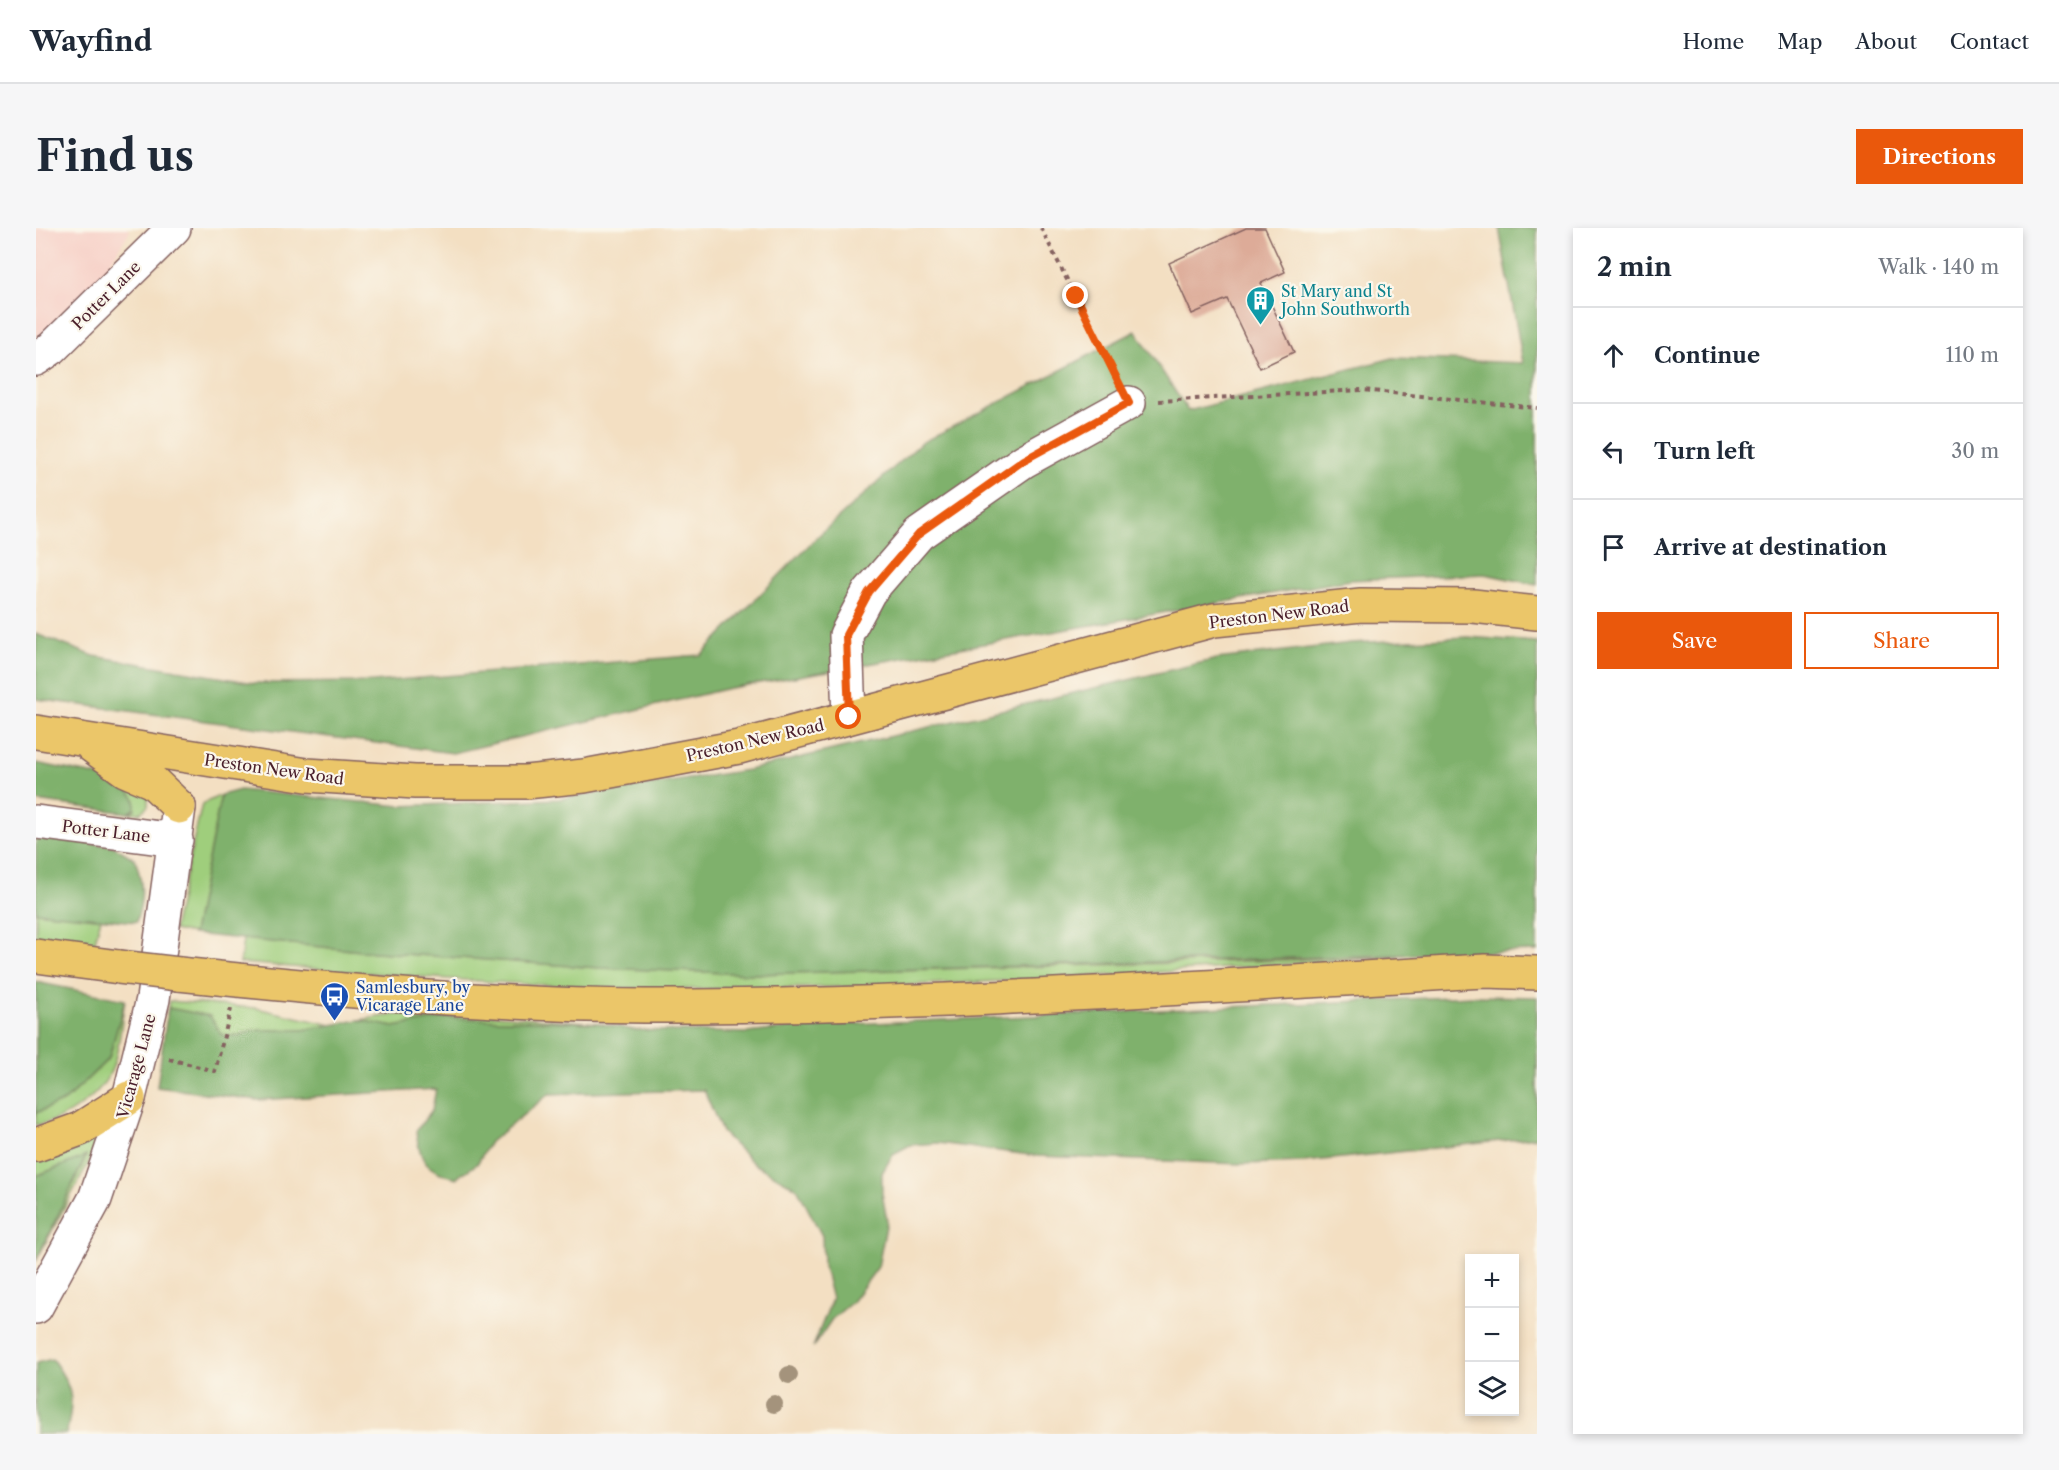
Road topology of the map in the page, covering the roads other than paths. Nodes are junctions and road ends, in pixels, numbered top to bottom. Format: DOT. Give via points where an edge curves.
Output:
graph roads {
  1 [pos="168,230"];
  2 [pos="36,359"];
  3 [pos="1129,403"];
  4 [pos="1537,614"];
  5 [pos="849,717"];
  6 [pos="36,732"];
  7 [pos="83,740"];
  8 [pos="247,766"];
  9 [pos="179,807"];
  10 [pos="36,822"];
  11 [pos="176,840"];
  12 [pos="36,956"];
  13 [pos="1537,973"];
  14 [pos="129,1098"];
  15 [pos="36,1145"];
  16 [pos="36,1307"];
  1 -- 2 [label="street, Potter Lane" via="52,348"];
  3 -- 5 [label="street" via="1024,460 919,534 869,592 846,635"];
  4 -- 5 [label="highway, Preston New Road" via="1473,606 1361,605 1214,620"];
  5 -- 8 [label="highway, Preston New Road" via="739,747 584,776 526,782 357,780"];
  6 -- 7 [label="highway, Preston New Road"];
  7 -- 8 [label="highway, Preston New Road"];
  7 -- 9 [label="highway" via="125,770 153,782"];
  8 -- 9 [label="highway" via="216,771 195,780 182,796"];
  9 -- 11 [label="street, Vicarage Lane"];
  10 -- 11 [label="street, Potter Lane"];
  11 -- 14 [label="street, Vicarage Lane" via="156,977"];
  12 -- 13 [label="highway, bridge" via="358,992 642,1006 871,1004 1486,971"];
  14 -- 15 [label="highway" via="80,1129"];
  14 -- 16 [label="street, Vicarage Lane" via="95,1199"];
}
